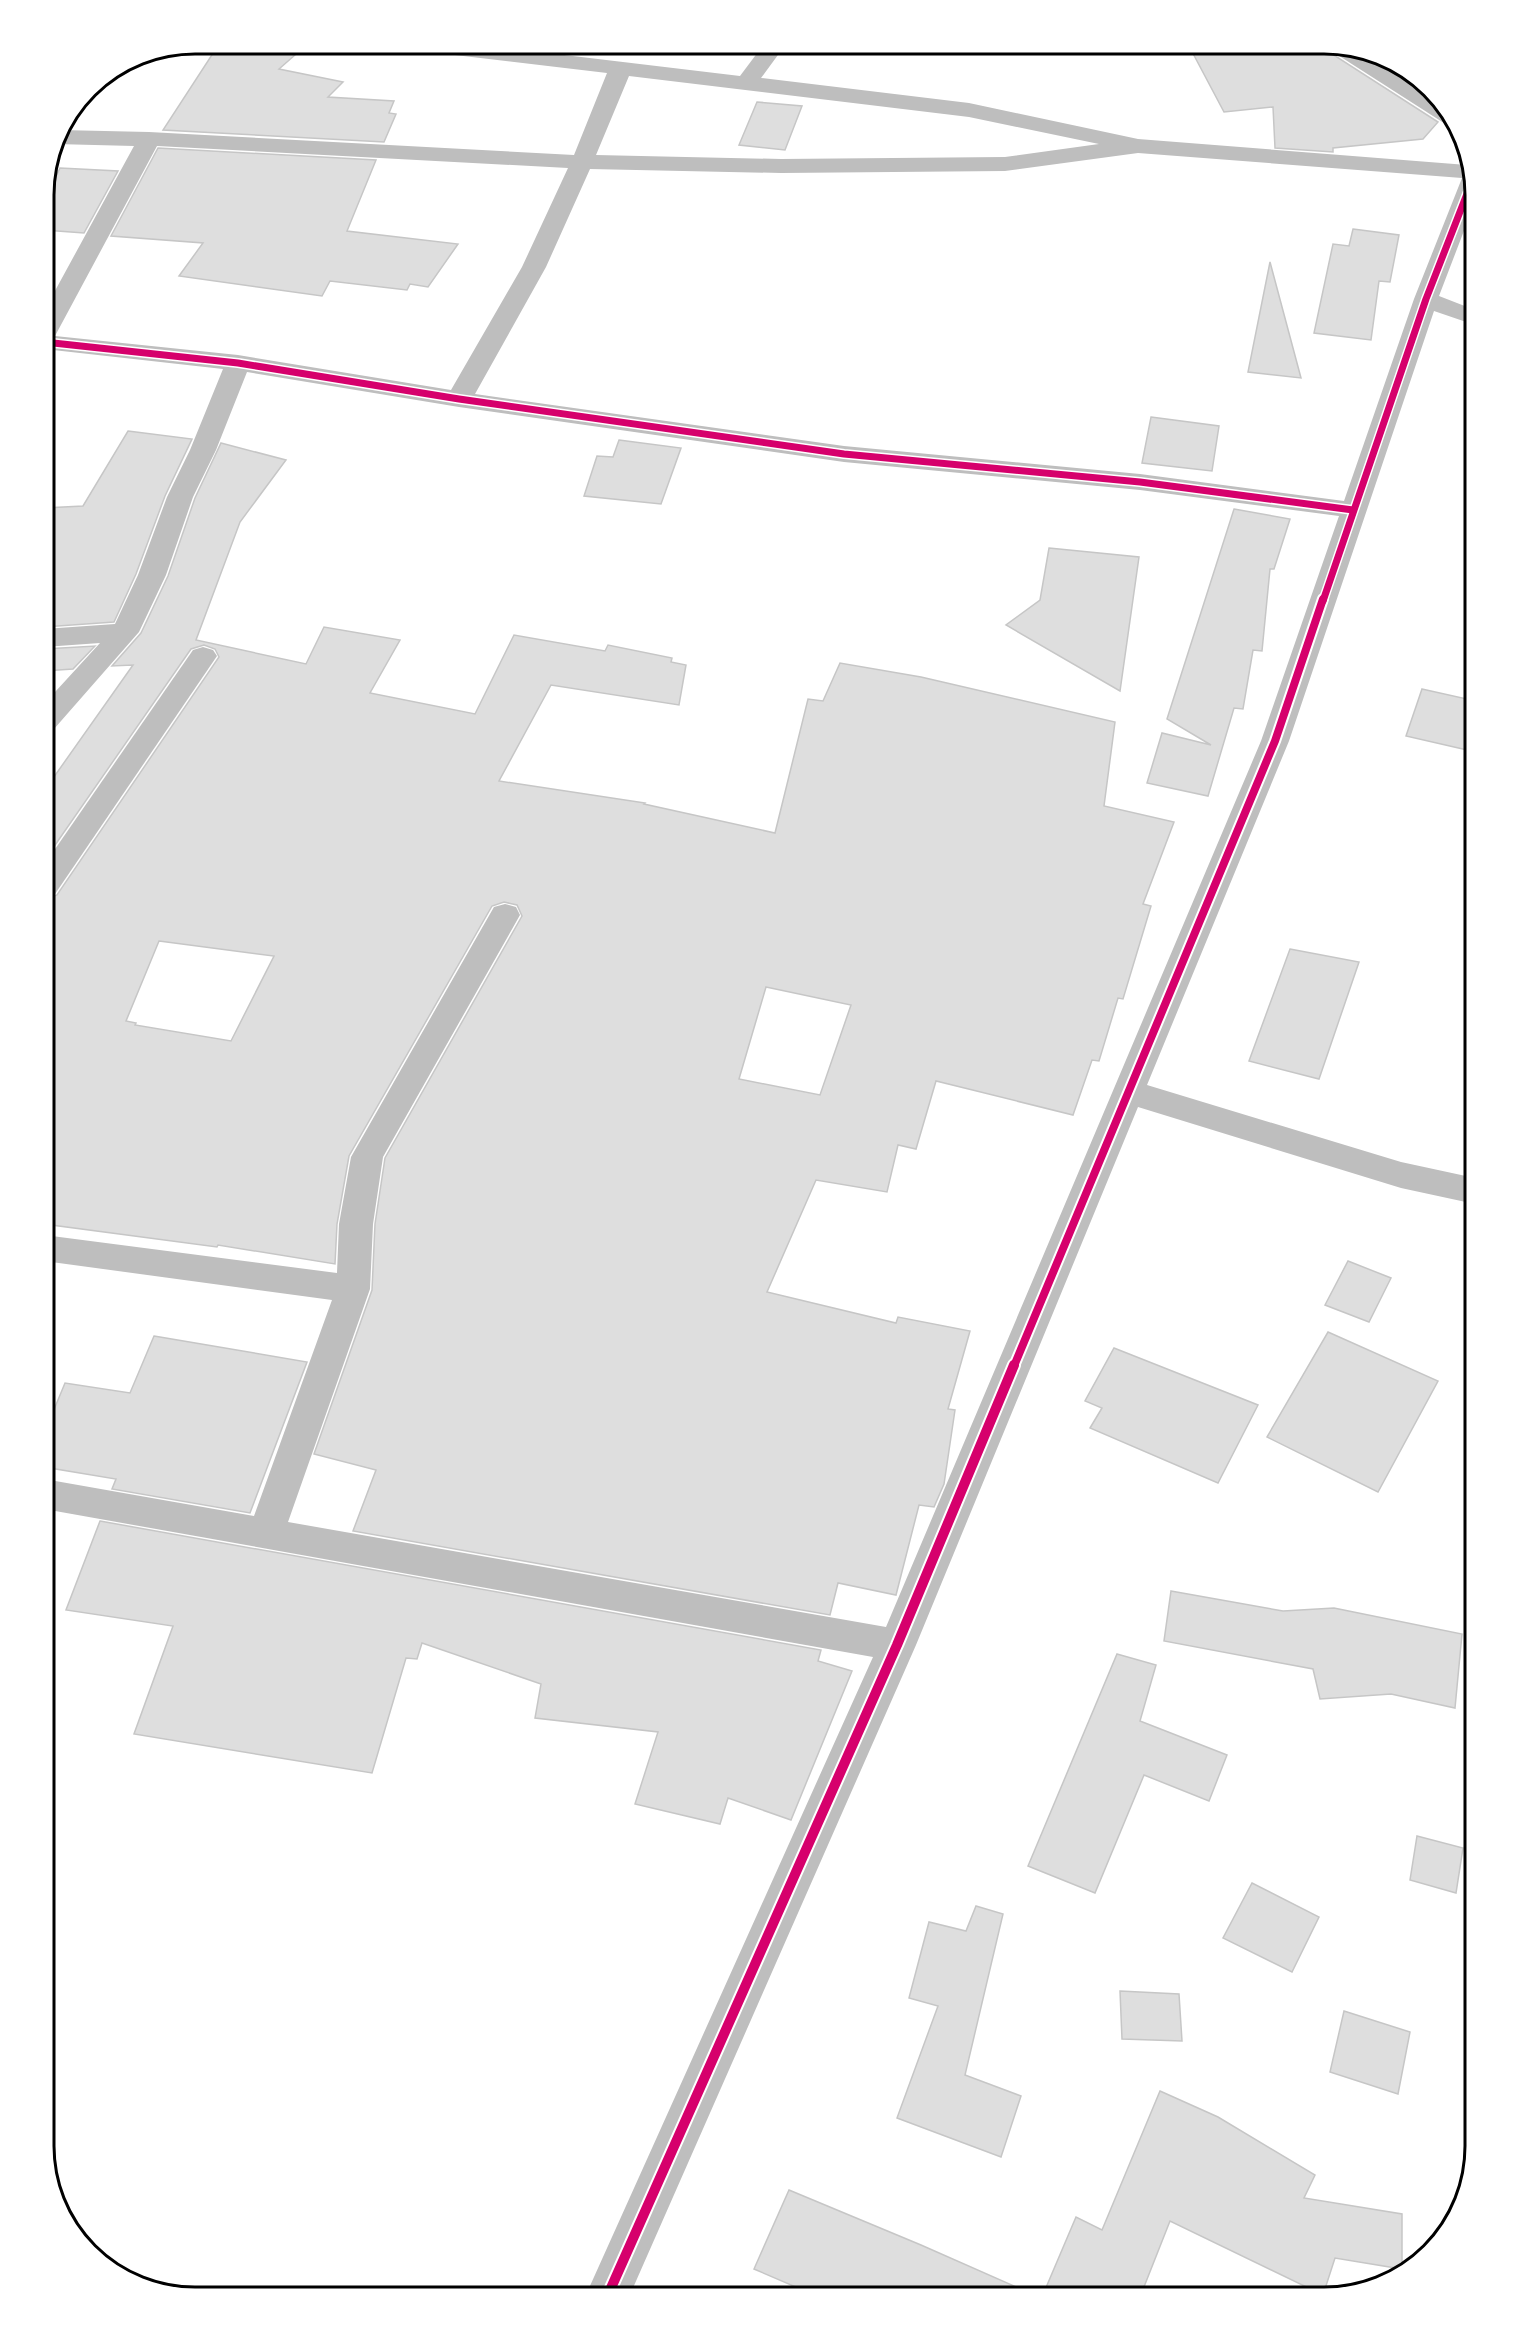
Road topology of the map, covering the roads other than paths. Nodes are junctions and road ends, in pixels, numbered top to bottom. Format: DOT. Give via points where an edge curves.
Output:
graph roads {
  1 [pos="508,54"];
  2 [pos="767,54"];
  3 [pos="1360,59"];
  4 [pos="621,67"];
  5 [pos="746,82"];
  6 [pos="1434,106"];
  7 [pos="67,137"];
  8 [pos="149,140"];
  9 [pos="1138,146"];
  10 [pos="582,162"];
  11 [pos="1463,172"];
  12 [pos="1465,199"];
  13 [pos="1426,299"];
  14 [pos="1465,314"];
  15 [pos="54,315"];
  16 [pos="54,343"];
  17 [pos="238,363"];
  18 [pos="459,399"];
  19 [pos="1353,510"];
  20 [pos="125,632"];
  21 [pos="54,637"];
  22 [pos="203,656"];
  23 [pos="54,711"];
  24 [pos="54,872"];
  25 [pos="505,915"];
  26 [pos="1129,1092"];
  27 [pos="1465,1189"];
  28 [pos="54,1249"];
  29 [pos="353,1289"];
  30 [pos="54,1496"];
  31 [pos="266,1533"];
  32 [pos="897,1645"];
  33 [pos="611,2287"];
  1 -- 4 [label="street"];
  2 -- 5 [label="street"];
  3 -- 6 [label="street"];
  4 -- 5 [label="street"];
  4 -- 10 [label="street"];
  5 -- 9 [label="street" via="969,110"];
  7 -- 8 [label="street"];
  8 -- 10 [label="street"];
  8 -- 15 [label="street"];
  9 -- 10 [label="street" via="1005,164 781,166"];
  9 -- 11 [label="street"];
  10 -- 18 [label="street" via="534,267"];
  12 -- 13 [label="street"];
  13 -- 14 [label="street"];
  13 -- 19 [label="street"];
  16 -- 17 [label="street"];
  17 -- 18 [label="street"];
  17 -- 20 [label="street"];
  18 -- 19 [label="street" via="844,454 1140,482"];
  19 -- 26 [label="street" via="1275,741"];
  20 -- 21 [label="street"];
  20 -- 23 [label="street"];
  22 -- 24 [label="street"];
  25 -- 29 [label="street" via="367,1157 356,1224"];
  26 -- 27 [label="street" via="1401,1175"];
  26 -- 32 [label="street"];
  28 -- 29 [label="street"];
  29 -- 31 [label="street"];
  30 -- 31 [label="street"];
  31 -- 32 [label="street"];
  32 -- 33 [label="street"];
}
